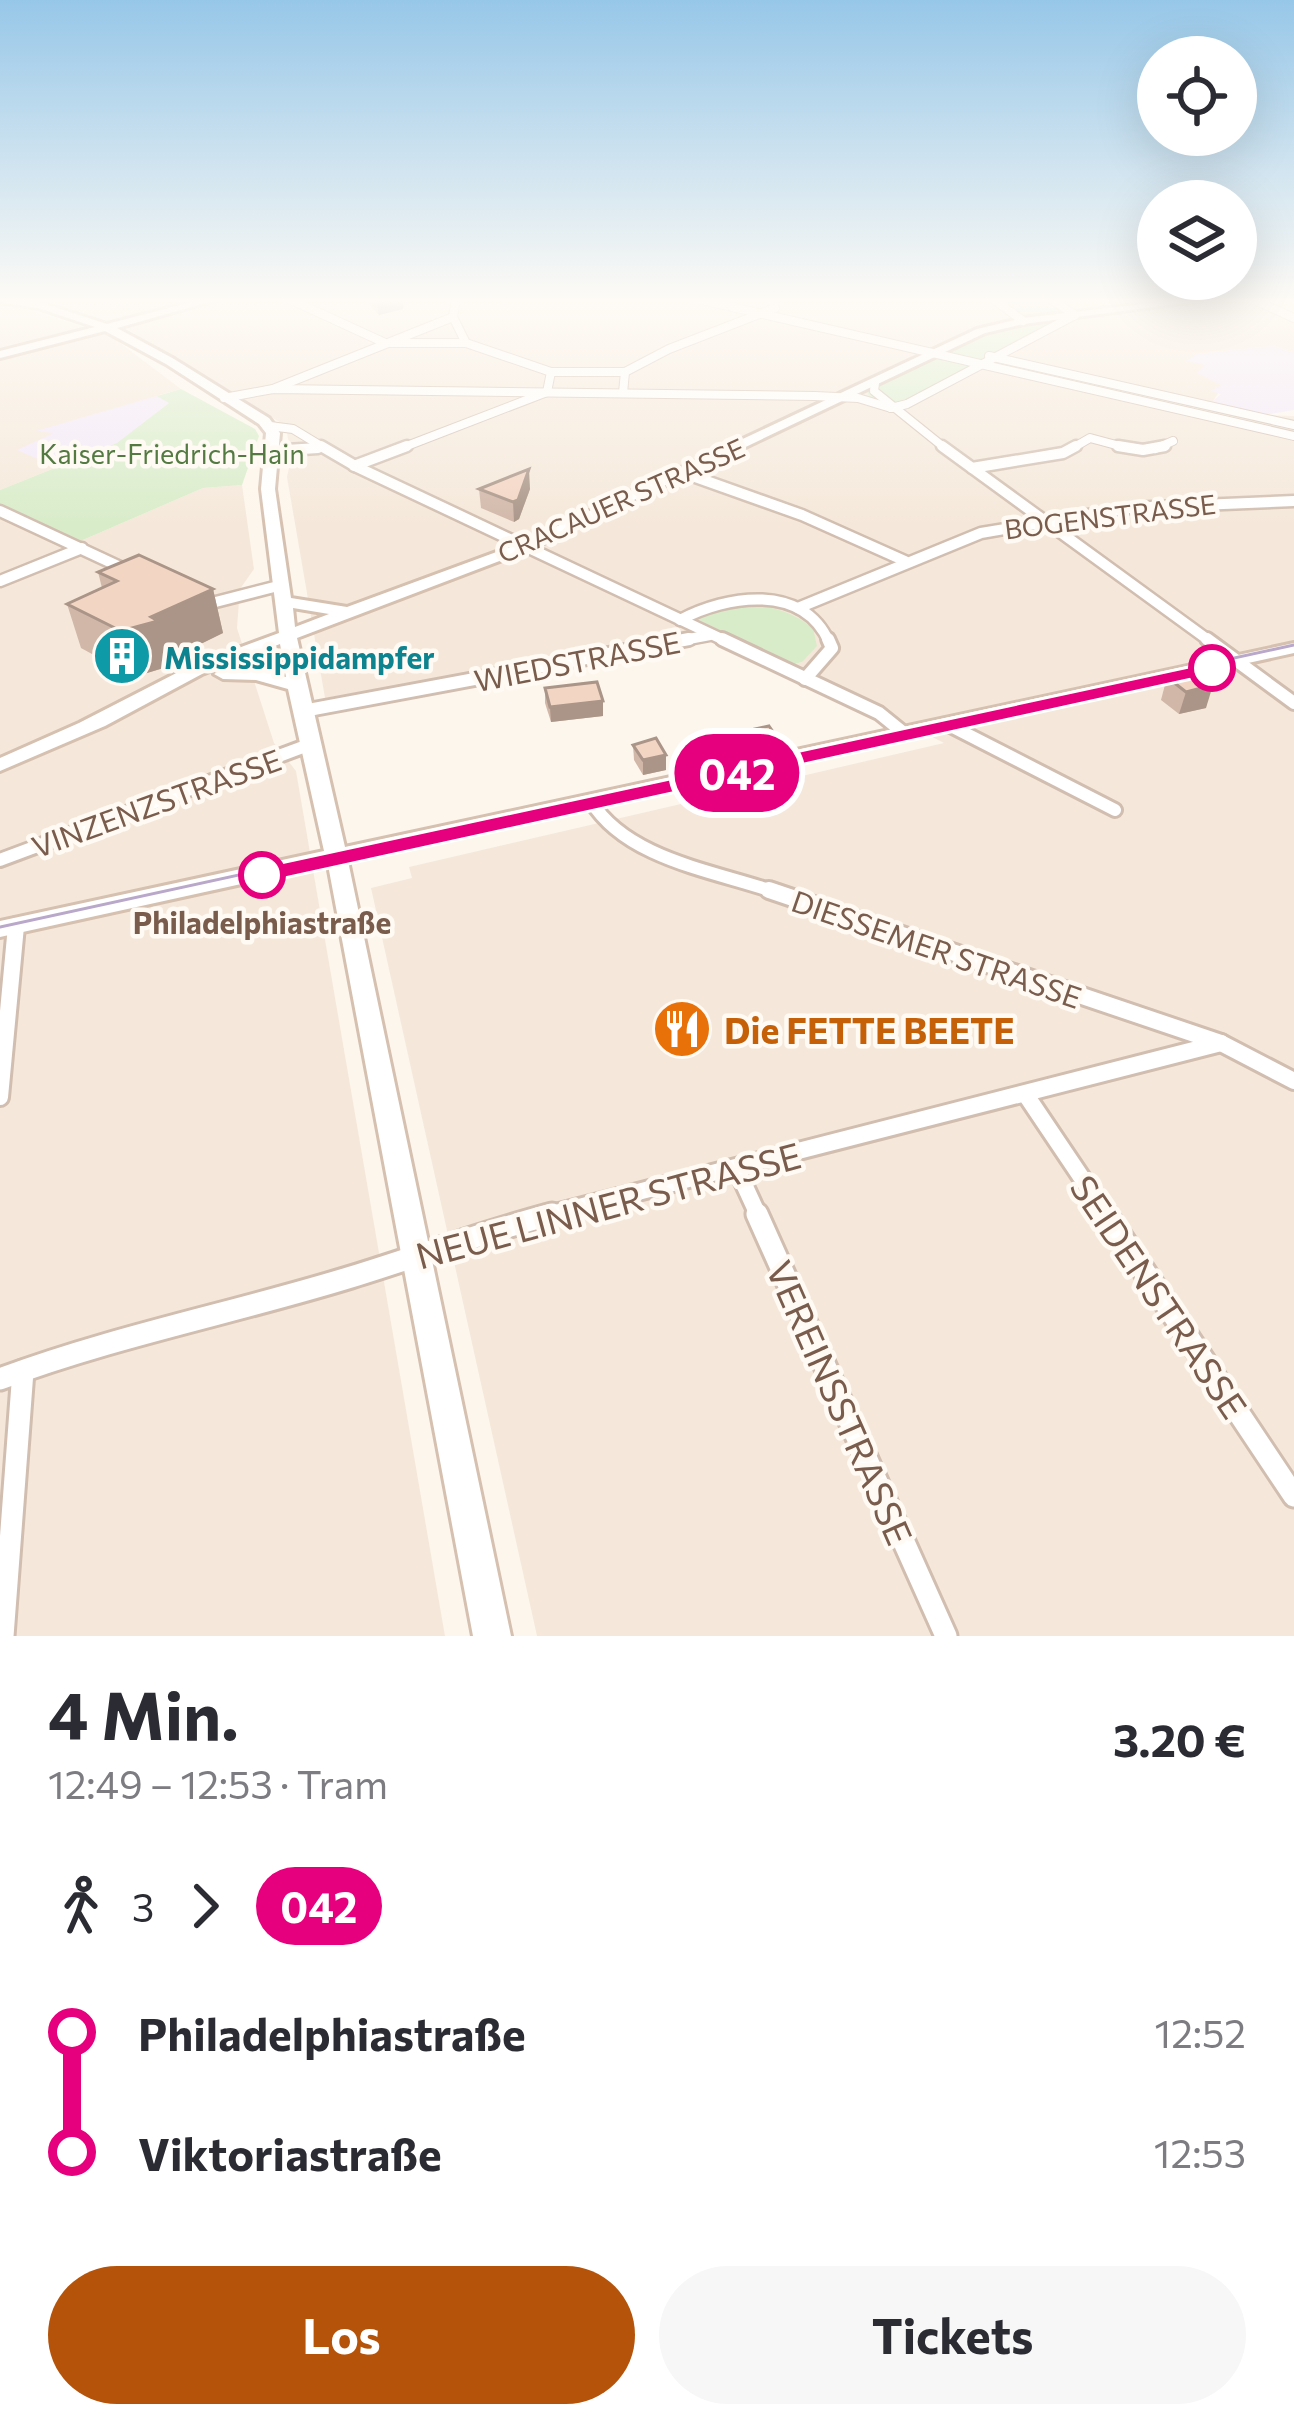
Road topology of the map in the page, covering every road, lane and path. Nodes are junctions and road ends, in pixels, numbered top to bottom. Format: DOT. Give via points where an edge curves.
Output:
graph roads {
  1 [pos="189,374"];
  2 [pos="303,374"];
  3 [pos="550,374"];
  4 [pos="625,374"];
  5 [pos="892,374"];
  6 [pos="961,374"];
  7 [pos="1028,374"];
  8 [pos="1072,374"];
  9 [pos="875,383"];
  10 [pos="1125,386"];
  11 [pos="274,389"];
  12 [pos="547,392"];
  13 [pos="622,393"];
  14 [pos="1115,394"];
  15 [pos="788,396"];
  16 [pos="224,398"];
  17 [pos="845,398"];
  18 [pos="891,408"];
  19 [pos="817,411"];
  20 [pos="1294,425"];
  21 [pos="270,426"];
  22 [pos="1294,436"];
  23 [pos="1173,441"];
  24 [pos="318,448"];
  25 [pos="272,451"];
  26 [pos="354,466"];
  27 [pos="972,468"];
  28 [pos="684,473"];
  29 [pos="1294,501"];
  30 [pos="0,512"];
  31 [pos="1042,520"];
  32 [pos="526,546"];
  33 [pos="82,548"];
  34 [pos="905,561"];
  35 [pos="141,577"];
  36 [pos="0,581"];
  37 [pos="283,593"];
  38 [pos="181,597"];
  39 [pos="395,598"];
  40 [pos="798,608"];
  41 [pos="354,611"];
  42 [pos="680,620"];
  43 [pos="710,634"];
  44 [pos="288,641"];
  45 [pos="1294,648"];
  46 [pos="1236,661"];
  47 [pos="224,674"];
  48 [pos="805,679"];
  49 [pos="297,686"];
  50 [pos="1294,703"];
  51 [pos="303,711"];
  52 [pos="947,724"];
  53 [pos="87,726"];
  54 [pos="905,734"];
  55 [pos="311,744"];
  56 [pos="0,765"];
  57 [pos="591,801"];
  58 [pos="1115,810"];
  59 [pos="337,856"];
  60 [pos="0,860"];
  61 [pos="8,928"];
  62 [pos="1221,1043"];
  63 [pos="1294,1081"];
  64 [pos="1026,1095"];
  65 [pos="0,1097"];
  66 [pos="737,1169"];
  67 [pos="417,1255"];
  68 [pos="11,1375"];
  69 [pos="1294,1496"];
  70 [pos="3,1636"];
  71 [pos="492,1636"];
  72 [pos="946,1636"];
  1 -- 16 [label="main road"];
  2 -- 11 [label="street"];
  3 -- 12 [label="street"];
  4 -- 13 [label="street"];
  5 -- 9 [label="main road, CRACAUER STRASSE"];
  6 -- 18 [label="street"];
  7 -- 14 [label="street"];
  8 -- 10 [label="street"];
  9 -- 17 [label="main road, CRACAUER STRASSE"];
  9 -- 18 [label="street"];
  10 -- 14 [label="street"];
  10 -- 20 [label="street"];
  11 -- 12 [label="street"];
  11 -- 16 [label="street"];
  12 -- 13 [label="street"];
  12 -- 26 [label="street"];
  13 -- 15 [label="street"];
  14 -- 22 [label="street"];
  15 -- 17 [label="street"];
  15 -- 19 [label="street" via="814,402"];
  16 -- 21 [label="main road"];
  17 -- 18 [label="street"];
  17 -- 19 [label="main road, CRACAUER STRASSE"];
  18 -- 27 [label="street"];
  19 -- 28 [label="main road, CRACAUER STRASSE"];
  21 -- 24 [label="street" via="293,429"];
  21 -- 25 [label="main road"];
  23 -- 27 [label="street" via="1145,451 1090,438 1063,453"];
  24 -- 25 [label="street"];
  24 -- 26 [label="street"];
  25 -- 37 [label="main road" via="268,489"];
  26 -- 32 [label="street"];
  27 -- 31 [label="street"];
  28 -- 32 [label="main road, CRACAUER STRASSE"];
  28 -- 34 [label="street"];
  29 -- 31 [label="street, BOGENSTRASSE"];
  30 -- 33 [label="street"];
  31 -- 34 [label="street, BOGENSTRASSE" via="980,532"];
  31 -- 46 [label="street"];
  32 -- 39 [label="main road, CRACAUER STRASSE"];
  32 -- 42 [label="street"];
  33 -- 35 [label="street"];
  33 -- 36 [label="street"];
  34 -- 40 [label="street, BOGENSTRASSE"];
  37 -- 38 [label="street" via="201,606"];
  37 -- 41 [label="main road" via="320,611"];
  37 -- 44 [label="main road"];
  39 -- 41 [label="main road, CRACAUER STRASSE"];
  39 -- 44 [label="main road, CRACAUER STRASSE"];
  40 -- 42 [label="street" via="730,599"];
  40 -- 48 [label="street" via="821,622 832,648"];
  41 -- 44 [label="main road, CRACAUER STRASSE"];
  42 -- 43 [label="street"];
  43 -- 48 [label="street"];
  43 -- 51 [label="street, WIEDSTRASSE"];
  44 -- 47 [label="main road"];
  44 -- 49 [label="main road"];
  44 -- 53 [label="main road" via="164,684"];
  45 -- 46 [label="main road"];
  46 -- 50 [label="street"];
  46 -- 52 [label="main road"];
  47 -- 49 [label="main road"];
  47 -- 53 [label="main road"];
  48 -- 54 [label="street"];
  49 -- 51 [label="main road"];
  51 -- 55 [label="main road"];
  52 -- 54 [label="main road"];
  52 -- 58 [label="street"];
  53 -- 56 [label="main road"];
  54 -- 57 [label="main road"];
  55 -- 59 [label="main road"];
  55 -- 60 [label="street, VINZENZSTRASSE"];
  57 -- 59 [label="main road"];
  57 -- 62 [label="street, DIESSEMER STRASSE" via="629,842"];
  59 -- 61 [label="main road"];
  59 -- 67 [label="main road"];
  61 -- 65 [label="street"];
  62 -- 63 [label="street, DIESSEMER STRASSE"];
  62 -- 64 [label="street, NEUE LINNER STRASSE"];
  64 -- 66 [label="street, NEUE LINNER STRASSE"];
  64 -- 69 [label="street, SEIDENSTRASSE"];
  66 -- 67 [label="street, NEUE LINNER STRASSE"];
  66 -- 72 [label="street, VEREINSSTRASSE"];
  67 -- 68 [label="street, NEUE LINNER STRASSE"];
  67 -- 71 [label="main road"];
  68 -- 70 [label="street"];
}
